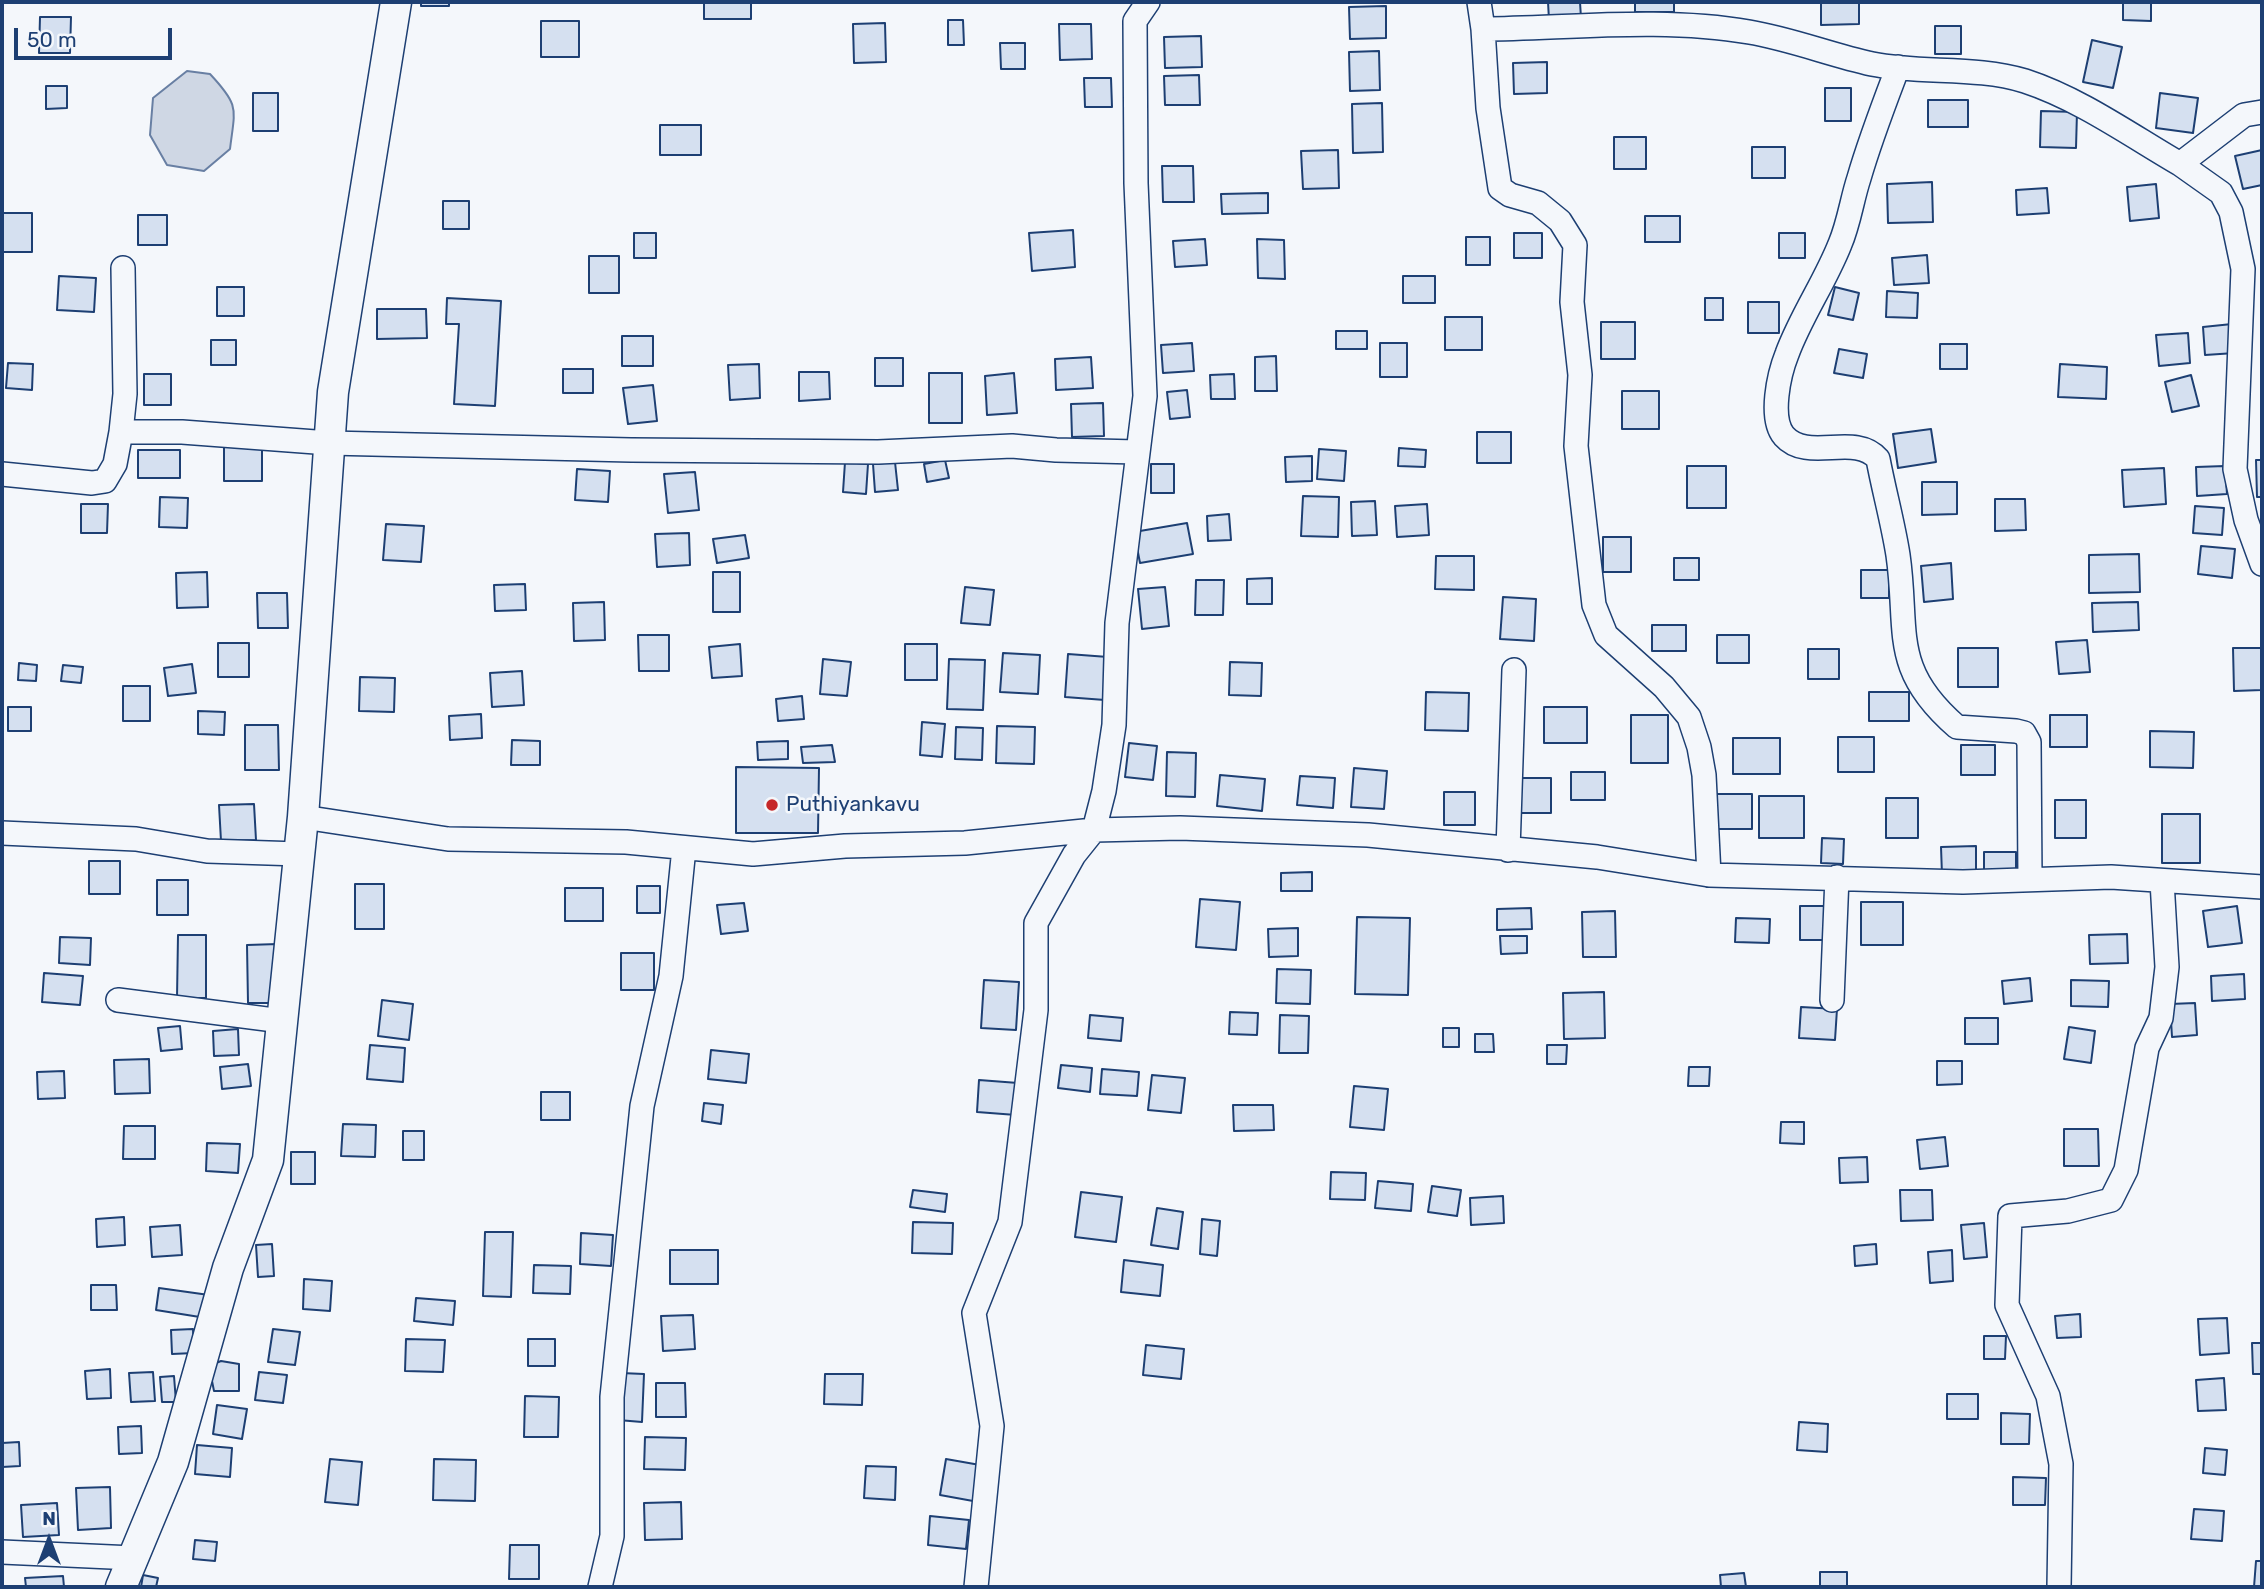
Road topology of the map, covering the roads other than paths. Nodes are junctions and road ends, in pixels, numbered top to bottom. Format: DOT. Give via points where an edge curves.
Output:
graph roads {
  1 [pos="396,2"];
  2 [pos="1148,2"];
  3 [pos="1479,2"];
  4 [pos="1483,29"];
  5 [pos="1898,68"];
  6 [pos="2262,112"];
  7 [pos="2180,164"];
  8 [pos="2252,267"];
  9 [pos="123,268"];
  10 [pos="121,432"];
  11 [pos="329,443"];
  12 [pos="1138,452"];
  13 [pos="2,474"];
  14 [pos="2254,523"];
  15 [pos="2262,564"];
  16 [pos="1514,670"];
  17 [pos="303,817"];
  18 [pos="1094,830"];
  19 [pos="2,833"];
  20 [pos="684,848"];
  21 [pos="1508,850"];
  22 [pos="299,854"];
  23 [pos="1709,875"];
  24 [pos="1837,877"];
  25 [pos="2030,880"];
  26 [pos="2162,881"];
  27 [pos="2262,887"];
  28 [pos="118,1000"];
  29 [pos="1832,1000"];
  30 [pos="282,1021"];
  31 [pos="2,1552"];
  32 [pos="133,1558"];
  33 [pos="121,1587"];
  34 [pos="600,1587"];
  35 [pos="976,1587"];
  36 [pos="2059,1587"];
  1 -- 11 [label="main road" via="333,392"];
  2 -- 12 [label="street" via="1135,21 1145,396"];
  3 -- 4 [label="street"];
  4 -- 5 [label="street" via="1686,26 1748,32"];
  4 -- 23 [label="street" via="1500,188 1538,203 1560,221 1575,244 1572,302 1580,375 1576,446 1594,605 1606,635 1664,687 1689,717 1704,775"];
  5 -- 7 [label="street" via="1991,74 2025,81 2076,103"];
  5 -- 25 [label="street" via="1868,148 1842,241 1786,355 1777,425 1786,438 1798,444 1871,451 1878,459 1898,555 1904,650 1922,690 1957,727 2016,731 2024,733 2029,742"];
  6 -- 7 [label="street" via="2244,115"];
  7 -- 8 [label="street" via="2221,192"];
  8 -- 14 [label="street" via="2235,470"];
  9 -- 10 [label="street" via="125,394"];
  10 -- 11 [label="street"];
  10 -- 13 [label="street" via="115,464 105,481"];
  11 -- 12 [label="street" via="768,452 1012,446"];
  11 -- 17 [label="main road"];
  12 -- 18 [label="street" via="1117,623 1114,725"];
  14 -- 15 [label="street"];
  16 -- 21 [label="street"];
  17 -- 20 [label="street" via="448,839 626,842"];
  17 -- 22 [label="main road"];
  18 -- 20 [label="street" via="965,844 845,846 753,854"];
  18 -- 21 [label="street" via="1180,828 1368,835"];
  18 -- 35 [label="street" via="1074,855 1036,923 1036,1010 1010,1222 974,1313 992,1426"];
  19 -- 22 [label="street" via="136,839 206,851"];
  20 -- 34 [label="street" via="671,976 640,1119 612,1397 612,1536"];
  21 -- 23 [label="street" via="1597,857"];
  22 -- 30 [label="main road"];
  23 -- 24 [label="street"];
  24 -- 25 [label="street"];
  24 -- 29 [label="street"];
  25 -- 26 [label="street" via="2111,877"];
  26 -- 27 [label="street"];
  26 -- 36 [label="street" via="2167,967 2161,1018 2147,1048 2126,1170 2111,1200 2068,1212 2010,1216 2007,1305 2048,1396 2061,1464"];
  28 -- 30 [label="street"];
  30 -- 32 [label="main road" via="268,1160 228,1268 173,1462"];
  31 -- 32 [label="street"];
  32 -- 33 [label="main road"];
}
